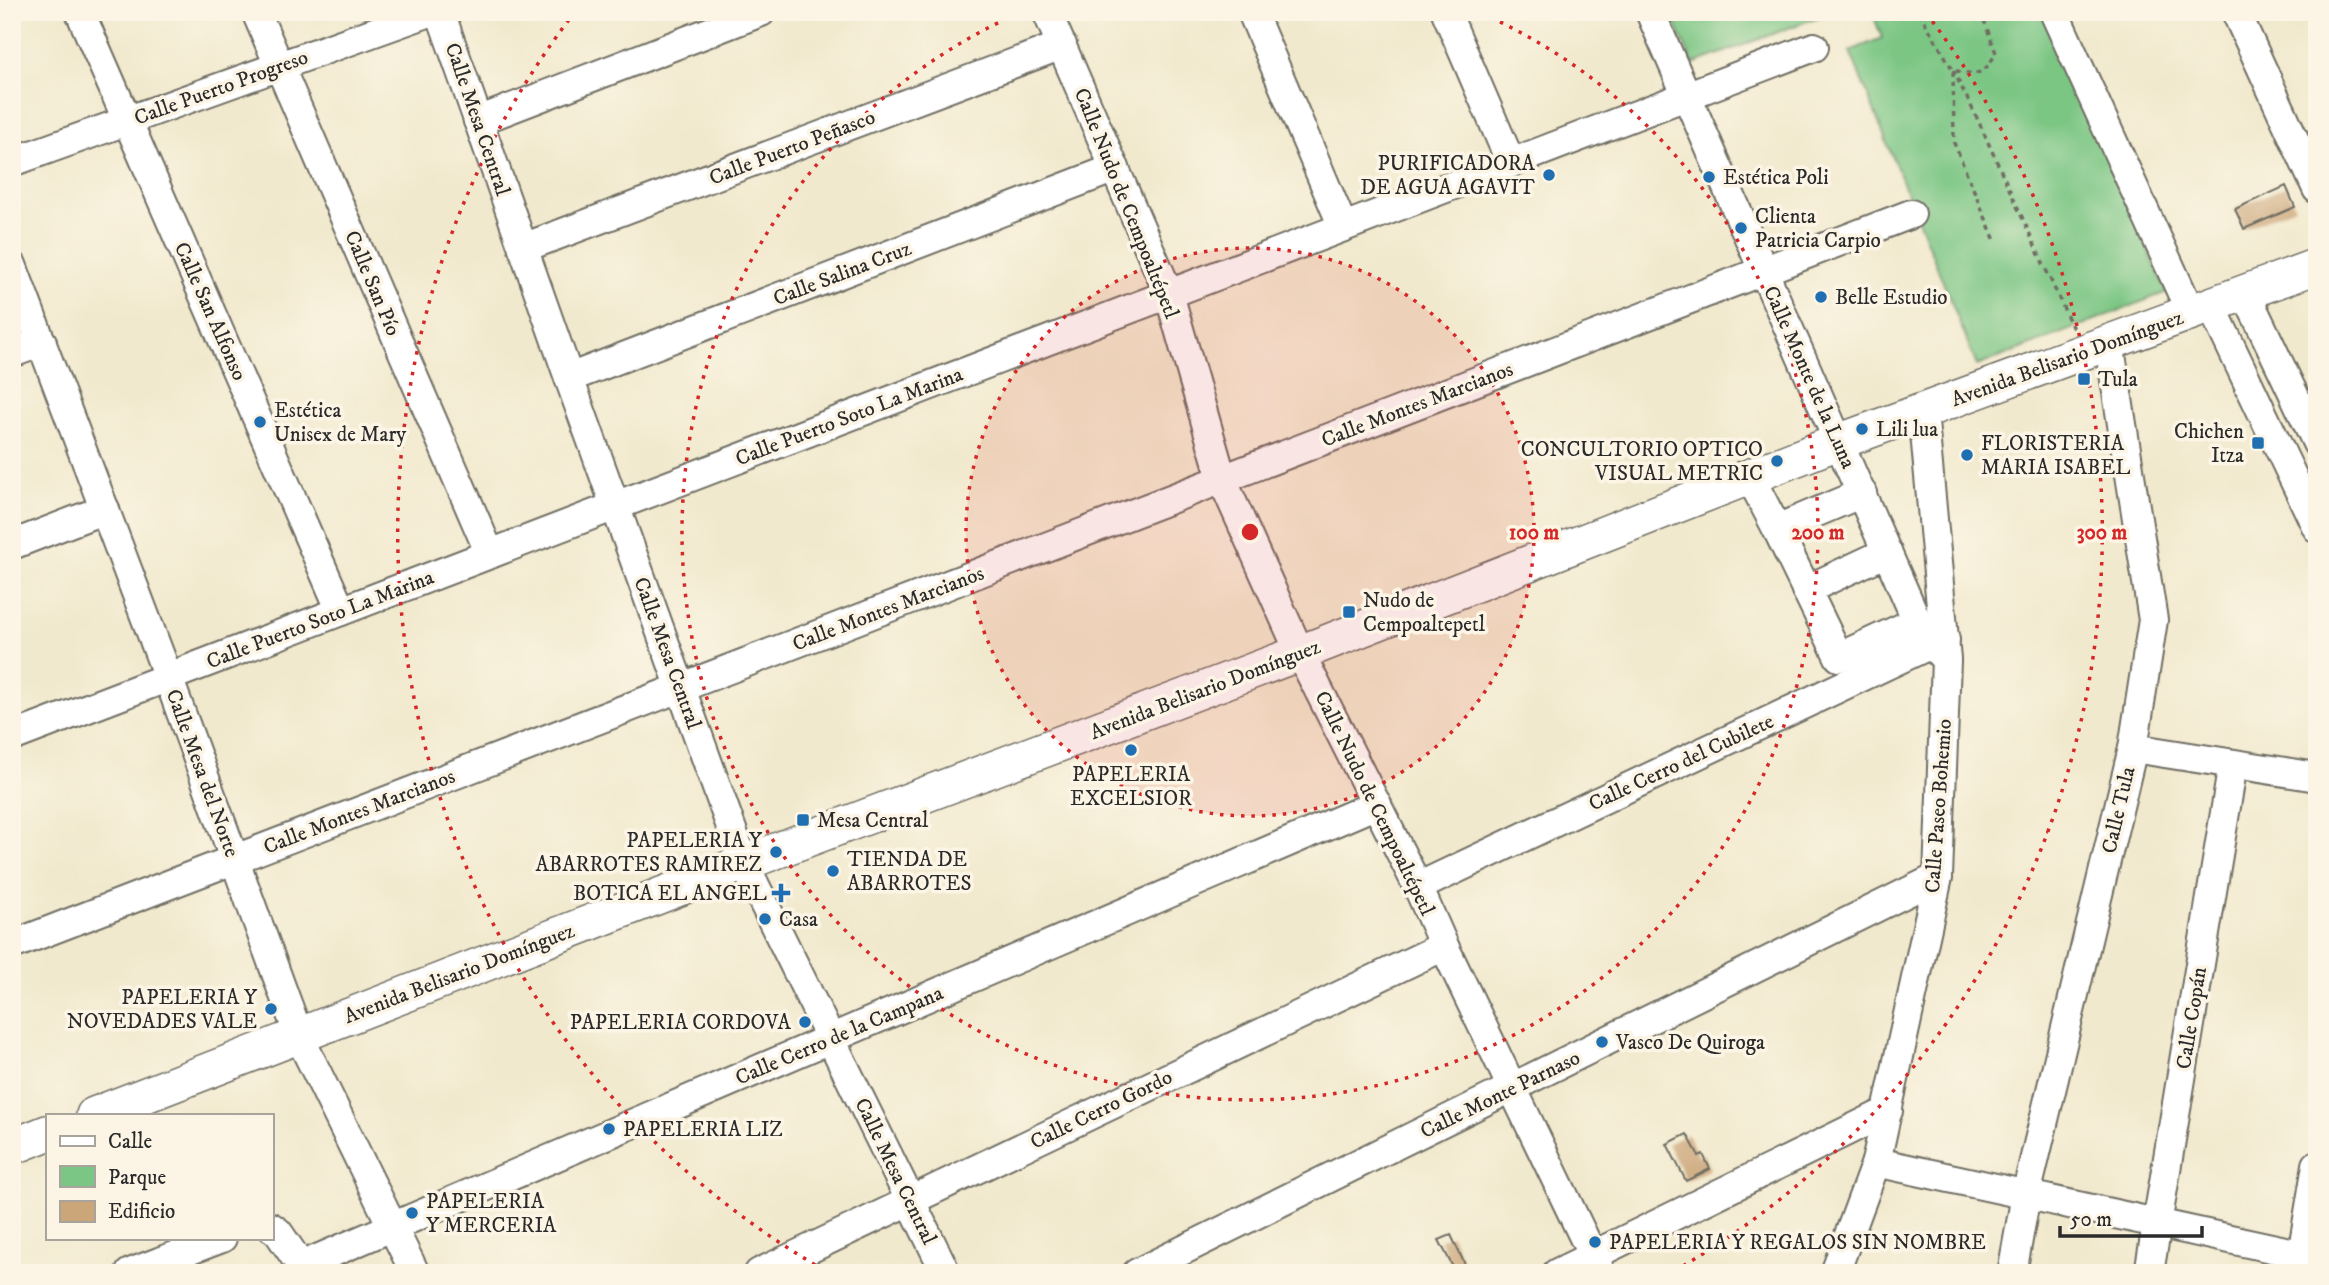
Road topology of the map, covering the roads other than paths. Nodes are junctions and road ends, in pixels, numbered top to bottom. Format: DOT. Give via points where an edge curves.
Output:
graph roads {
  1 [pos="80,12"];
  2 [pos="256,12"];
  3 [pos="430,12"];
  4 [pos="440,12"];
  5 [pos="761,12"];
  6 [pos="1047,12"];
  7 [pos="1252,12"];
  8 [pos="1446,12"];
  9 [pos="1650,12"];
  10 [pos="2054,12"];
  11 [pos="2236,12"];
  12 [pos="1062,45"];
  13 [pos="1814,47"];
  14 [pos="280,66"];
  15 [pos="1686,96"];
  16 [pos="128,120"];
  17 [pos="478,121"];
  18 [pos="12,162"];
  19 [pos="1511,163"];
  20 [pos="1115,168"];
  21 [pos="2317,189"];
  22 [pos="1911,214"];
  23 [pos="1343,227"];
  24 [pos="523,248"];
  25 [pos="12,265"];
  26 [pos="2317,266"];
  27 [pos="1764,271"];
  28 [pos="2245,292"];
  29 [pos="1169,294"];
  30 [pos="2201,309"];
  31 [pos="42,342"];
  32 [pos="2096,347"];
  33 [pos="12,353"];
  34 [pos="569,378"];
  35 [pos="1923,411"];
  36 [pos="1838,442"];
  37 [pos="2317,443"];
  38 [pos="1750,477"];
  39 [pos="1222,479"];
  40 [pos="1862,493"];
  41 [pos="615,506"];
  42 [pos="105,509"];
  43 [pos="2317,528"];
  44 [pos="1777,529"];
  45 [pos="12,545"];
  46 [pos="1887,552"];
  47 [pos="490,554"];
  48 [pos="1806,590"];
  49 [pos="341,611"];
  50 [pos="1935,641"];
  51 [pos="1300,653"];
  52 [pos="168,677"];
  53 [pos="681,687"];
  54 [pos="12,737"];
  55 [pos="2133,748"];
  56 [pos="2233,764"];
  57 [pos="2317,778"];
  58 [pos="1377,804"];
  59 [pos="234,859"];
  60 [pos="744,863"];
  61 [pos="1938,877"];
  62 [pos="1418,887"];
  63 [pos="12,945"];
  64 [pos="1444,946"];
  65 [pos="299,1036"];
  66 [pos="830,1038"];
  67 [pos="1513,1087"];
  68 [pos="1888,1111"];
  69 [pos="97,1114"];
  70 [pos="46,1133"];
  71 [pos="12,1147"];
  72 [pos="1876,1163"];
  73 [pos="2317,1165"];
  74 [pos="2026,1195"];
  75 [pos="910,1200"];
  76 [pos="2157,1224"];
  77 [pos="394,1226"];
  78 [pos="273,1228"];
  79 [pos="217,1240"];
  80 [pos="2306,1262"];
  81 [pos="1597,1264"];
  82 [pos="303,1269"];
  83 [pos="130,1273"];
  84 [pos="415,1273"];
  85 [pos="759,1273"];
  86 [pos="946,1273"];
  87 [pos="1137,1273"];
  88 [pos="1557,1273"];
  89 [pos="1835,1273"];
  90 [pos="2012,1273"];
  91 [pos="2149,1273"];
  1 -- 16 [label="street, Calle San Alfonso"];
  2 -- 14 [label="street, Calle San Pío"];
  3 -- 14 [label="street, Calle Puerto Progreso"];
  4 -- 17 [label="street, Calle Mesa Central"];
  5 -- 17 [label="street"];
  6 -- 12 [label="street, Calle Nudo de Cempoaltépetl"];
  7 -- 23 [label="street"];
  8 -- 19 [label="street"];
  9 -- 15 [label="street, Calle Monte de la Luna"];
  10 -- 30 [label="street"];
  11 -- 21 [label="street"];
  12 -- 20 [label="street, Calle Nudo de Cempoaltépetl"];
  12 -- 24 [label="street, Calle Puerto Peñasco"];
  13 -- 15 [label="street, Calle Puerto Soto La Marina"];
  14 -- 16 [label="street, Calle Puerto Progreso"];
  14 -- 47 [label="street, Calle San Pío"];
  15 -- 19 [label="street, Calle Puerto Soto La Marina"];
  15 -- 27 [label="street, Calle Monte de la Luna"];
  16 -- 18 [label="street, Calle Puerto Progreso"];
  16 -- 49 [label="street, Calle San Alfonso"];
  17 -- 24 [label="street, Calle Mesa Central"];
  19 -- 23 [label="street, Calle Puerto Soto La Marina"];
  20 -- 29 [label="street, Calle Nudo de Cempoaltépetl"];
  20 -- 34 [label="street, Calle Salina Cruz"];
  22 -- 27 [label="street, Calle Montes Marcianos"];
  23 -- 29 [label="street, Calle Puerto Soto La Marina"];
  24 -- 34 [label="street, Calle Mesa Central"];
  25 -- 31 [label="street, Calle Mesa del Norte"];
  26 -- 28 [label="main road, Avenida Belisario Domínguez"];
  27 -- 36 [label="street, Calle Monte de la Luna"];
  27 -- 39 [label="street, Calle Montes Marcianos"];
  28 -- 30 [label="main road, Avenida Belisario Domínguez"];
  28 -- 37 [label="street"];
  29 -- 39 [label="street, Calle Nudo de Cempoaltépetl"];
  29 -- 41 [label="street, Calle Puerto Soto La Marina"];
  30 -- 32 [label="main road, Avenida Belisario Domínguez"];
  30 -- 43 [label="street"];
  31 -- 33 [label="street"];
  31 -- 42 [label="street, Calle Mesa del Norte"];
  32 -- 35 [label="main road, Avenida Belisario Domínguez"];
  32 -- 55 [label="street, Calle Tula" via="2153,620"];
  34 -- 41 [label="street, Calle Mesa Central"];
  35 -- 36 [label="main road, Avenida Belisario Domínguez"];
  35 -- 50 [label="street, Calle Paseo Bohemio"];
  36 -- 38 [label="main road, Avenida Belisario Domínguez"];
  36 -- 40 [label="street, Calle Monte de la Luna"];
  38 -- 44 [label="street"];
  38 -- 51 [label="main road, Avenida Belisario Domínguez"];
  39 -- 51 [label="street, Calle Nudo de Cempoaltépetl"];
  39 -- 53 [label="street, Calle Montes Marcianos"];
  40 -- 44 [label="street"];
  40 -- 46 [label="street, Calle Monte de la Luna"];
  41 -- 47 [label="street, Calle Puerto Soto La Marina"];
  41 -- 53 [label="street, Calle Mesa Central"];
  42 -- 45 [label="street"];
  42 -- 52 [label="street, Calle Mesa del Norte"];
  44 -- 48 [label="street"];
  46 -- 48 [label="street"];
  46 -- 50 [label="street, Calle Monte de la Luna"];
  47 -- 49 [label="street, Calle Puerto Soto La Marina"];
  48 -- 50 [label="street" via="1839,657"];
  49 -- 52 [label="street, Calle Puerto Soto La Marina"];
  50 -- 61 [label="street, Calle Paseo Bohemio"];
  50 -- 62 [label="street, Calle Cerro del Cubilete"];
  51 -- 58 [label="street, Calle Nudo de Cempoaltépetl"];
  51 -- 60 [label="main road, Avenida Belisario Domínguez"];
  52 -- 54 [label="street, Calle Puerto Soto La Marina"];
  52 -- 59 [label="street, Calle Mesa del Norte"];
  53 -- 59 [label="street, Calle Montes Marcianos"];
  53 -- 60 [label="street, Calle Mesa Central"];
  55 -- 56 [label="street"];
  55 -- 74 [label="street, Calle Tula"];
  56 -- 57 [label="street"];
  56 -- 76 [label="street, Calle Copán"];
  58 -- 62 [label="street, Calle Nudo de Cempoaltépetl"];
  58 -- 66 [label="street, Calle Cerro de la Campana"];
  59 -- 63 [label="street, Calle Montes Marcianos"];
  59 -- 65 [label="street, Calle Mesa del Norte"];
  60 -- 65 [label="main road, Avenida Belisario Domínguez"];
  60 -- 66 [label="street, Calle Mesa Central"];
  61 -- 67 [label="street, Calle Monte Parnaso"];
  61 -- 68 [label="street, Calle Paseo Bohemio"];
  62 -- 64 [label="street, Calle Nudo de Cempoaltépetl"];
  64 -- 67 [label="street, Calle Nudo de Cempoaltépetl"];
  64 -- 75 [label="street, Calle Cerro Gordo"];
  65 -- 69 [label="main road, Avenida Belisario Domínguez"];
  65 -- 77 [label="street, Calle Mesa del Norte"];
  66 -- 75 [label="street, Calle Mesa Central"];
  66 -- 77 [label="street, Calle Cerro de la Campana"];
  67 -- 81 [label="street, Calle Nudo de Cempoaltépetl"];
  67 -- 87 [label="street, Calle Monte Parnaso"];
  68 -- 72 [label="street, Calle Paseo Bohemio"];
  68 -- 81 [label="street"];
  70 -- 71 [label="main road"];
  72 -- 74 [label="street"];
  72 -- 89 [label="street, Calle Paseo Bohemio"];
  73 -- 80 [label="street"];
  74 -- 76 [label="street"];
  74 -- 90 [label="street, Calle Tula"];
  75 -- 85 [label="street, Calle Cerro Gordo"];
  75 -- 86 [label="street, Calle Mesa Central"];
  76 -- 80 [label="street"];
  76 -- 91 [label="street, Calle Copán"];
  77 -- 82 [label="street, Calle Cerro de la Campana"];
  77 -- 84 [label="street, Calle Mesa del Norte"];
  78 -- 82 [label="street"];
  79 -- 83 [label="street"];
  81 -- 88 [label="street"];
}
